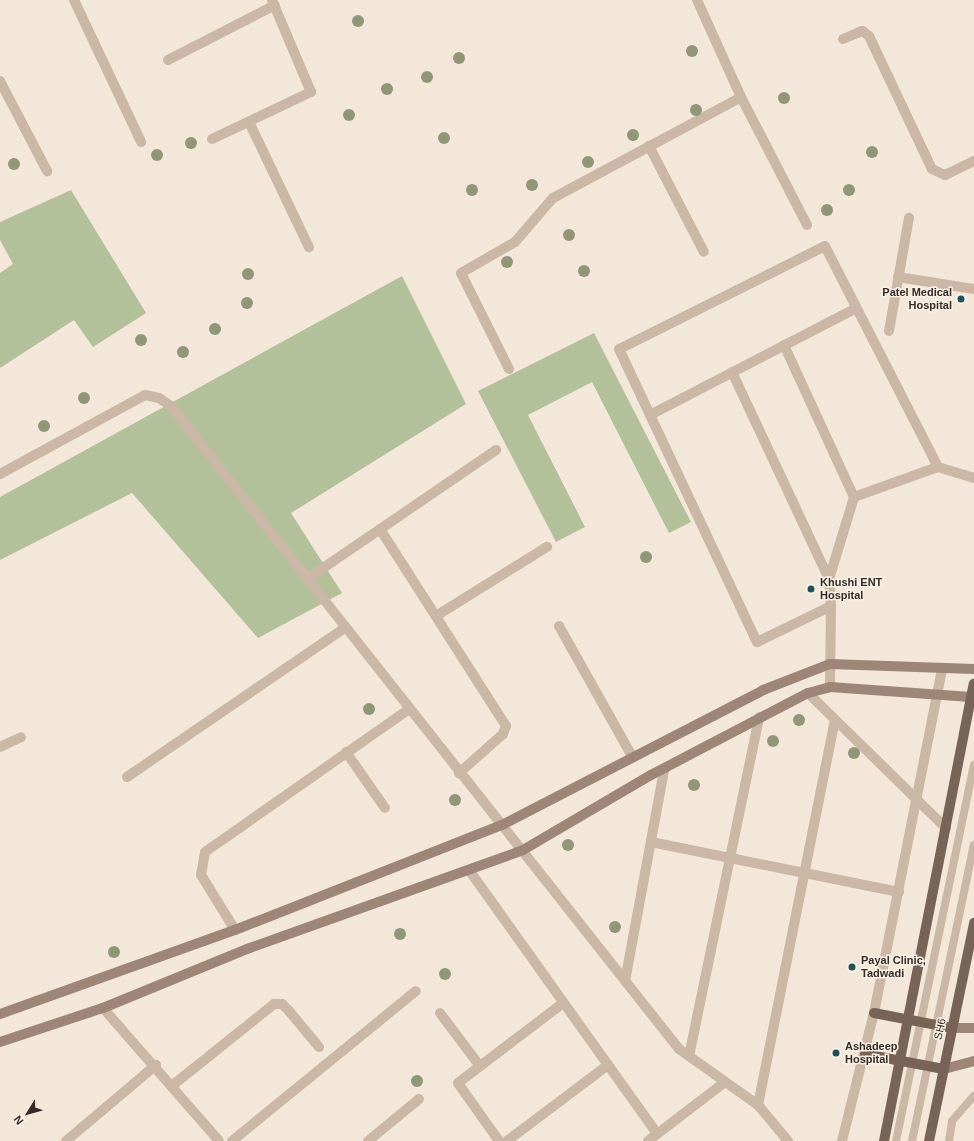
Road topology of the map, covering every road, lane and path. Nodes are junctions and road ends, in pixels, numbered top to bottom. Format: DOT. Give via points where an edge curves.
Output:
graph roads {
  1 [pos="74,0"];
  2 [pos="697,0"];
  3 [pos="273,3"];
  4 [pos="843,39"];
  5 [pos="168,60"];
  6 [pos="0,81"];
  7 [pos="741,97"];
  8 [pos="249,122"];
  9 [pos="212,139"];
  10 [pos="141,142"];
  11 [pos="649,146"];
  12 [pos="974,162"];
  13 [pos="47,171"];
  14 [pos="909,218"];
  15 [pos="807,225"];
  16 [pos="309,247"];
  17 [pos="704,252"];
  18 [pos="898,277"];
  19 [pos="974,289"];
  20 [pos="856,308"];
  21 [pos="889,331"];
  22 [pos="784,345"];
  23 [pos="509,369"];
  24 [pos="732,372"];
  25 [pos="650,415"];
  26 [pos="496,450"];
  27 [pos="938,467"];
  28 [pos="0,474"];
  29 [pos="974,478"];
  30 [pos="854,497"];
  31 [pos="380,529"];
  32 [pos="547,547"];
  33 [pos="307,579"];
  34 [pos="829,579"];
  35 [pos="831,606"];
  36 [pos="436,616"];
  37 [pos="559,626"];
  38 [pos="345,628"];
  39 [pos="830,664"];
  40 [pos="942,668"];
  41 [pos="974,669"];
  42 [pos="974,684"];
  43 [pos="830,687"];
  44 [pos="808,694"];
  45 [pos="936,694"];
  46 [pos="972,696"];
  47 [pos="408,708"];
  48 [pos="759,718"];
  49 [pos="835,721"];
  50 [pos="21,737"];
  51 [pos="0,746"];
  52 [pos="346,752"];
  53 [pos="633,758"];
  54 [pos="974,765"];
  55 [pos="664,770"];
  56 [pos="459,773"];
  57 [pos="127,777"];
  58 [pos="917,800"];
  59 [pos="385,808"];
  60 [pos="502,825"];
  61 [pos="946,828"];
  62 [pos="651,842"];
  63 [pos="974,845"];
  64 [pos="523,850"];
  65 [pos="730,858"];
  66 [pos="469,870"];
  67 [pos="804,873"];
  68 [pos="898,892"];
  69 [pos="974,923"];
  70 [pos="235,930"];
  71 [pos="625,981"];
  72 [pos="416,991"];
  73 [pos="563,1003"];
  74 [pos="103,1008"];
  75 [pos="440,1013"];
  76 [pos="874,1013"];
  77 [pos="0,1014"];
  78 [pos="911,1020"];
  79 [pos="922,1022"];
  80 [pos="938,1026"];
  81 [pos="952,1028"];
  82 [pos="974,1028"];
  83 [pos="0,1042"];
  84 [pos="318,1047"];
  85 [pos="865,1054"];
  86 [pos="689,1056"];
  87 [pos="902,1061"];
  88 [pos="974,1061"];
  89 [pos="914,1064"];
  90 [pos="156,1065"];
  91 [pos="608,1065"];
  92 [pos="480,1066"];
  93 [pos="929,1066"];
  94 [pos="944,1069"];
  95 [pos="725,1082"];
  96 [pos="173,1085"];
  97 [pos="974,1096"];
  98 [pos="419,1099"];
  99 [pos="758,1105"];
  100 [pos="657,1134"];
  101 [pos="66,1141"];
  102 [pos="219,1141"];
  103 [pos="232,1141"];
  104 [pos="368,1141"];
  105 [pos="500,1141"];
  106 [pos="507,1141"];
  107 [pos="648,1141"];
  108 [pos="788,1141"];
  109 [pos="842,1141"];
  110 [pos="884,1141"];
  111 [pos="896,1141"];
  112 [pos="912,1141"];
  113 [pos="929,1141"];
  114 [pos="949,1141"];
  1 -- 10 [label="street"];
  2 -- 7 [label="street"];
  3 -- 5 [label="street"];
  3 -- 8 [label="street" via="311,92"];
  4 -- 12 [label="street" via="862,32 869,36 932,169 945,175"];
  6 -- 13 [label="street"];
  7 -- 11 [label="street"];
  7 -- 15 [label="street"];
  8 -- 9 [label="street"];
  8 -- 16 [label="street"];
  11 -- 17 [label="street"];
  11 -- 23 [label="street" via="553,198 515,242 461,273"];
  14 -- 18 [label="street"];
  18 -- 19 [label="street"];
  18 -- 21 [label="street"];
  20 -- 22 [label="street"];
  20 -- 25 [label="street" via="825,246 619,349"];
  20 -- 27 [label="street"];
  22 -- 24 [label="street"];
  22 -- 30 [label="street"];
  24 -- 25 [label="street"];
  24 -- 34 [label="street"];
  25 -- 35 [label="street" via="757,642"];
  26 -- 31 [label="street"];
  27 -- 29 [label="street"];
  27 -- 30 [label="street"];
  28 -- 33 [label="street" via="145,395 159,398 171,406"];
  30 -- 34 [label="street"];
  31 -- 33 [label="street"];
  31 -- 36 [label="street"];
  32 -- 36 [label="street"];
  33 -- 38 [label="street"];
  34 -- 35 [label="street"];
  35 -- 39 [label="street"];
  36 -- 56 [label="street" via="506,726 503,734"];
  37 -- 53 [label="street"];
  38 -- 47 [label="street"];
  38 -- 57 [label="street"];
  39 -- 40 [label="street"];
  39 -- 43 [label="street"];
  39 -- 53 [label="street" via="763,690"];
  40 -- 41 [label="street"];
  40 -- 45 [label="street"];
  42 -- 46 [label="main road"];
  43 -- 44 [label="street"];
  43 -- 45 [label="street"];
  44 -- 48 [label="street"];
  44 -- 49 [label="street"];
  45 -- 46 [label="street"];
  45 -- 58 [label="street"];
  46 -- 61 [label="main road"];
  47 -- 52 [label="street"];
  47 -- 56 [label="street"];
  48 -- 55 [label="street"];
  48 -- 65 [label="street"];
  49 -- 58 [label="street"];
  49 -- 67 [label="street"];
  50 -- 51 [label="street"];
  52 -- 59 [label="street"];
  52 -- 70 [label="street" via="205,852 201,875"];
  53 -- 60 [label="street"];
  54 -- 79 [label="lane"];
  55 -- 62 [label="street"];
  55 -- 64 [label="street"];
  56 -- 60 [label="street"];
  58 -- 61 [label="street"];
  58 -- 68 [label="street"];
  60 -- 64 [label="street"];
  60 -- 70 [label="street"];
  61 -- 78 [label="main road"];
  62 -- 65 [label="street"];
  62 -- 71 [label="street"];
  63 -- 80 [label="lane"];
  64 -- 66 [label="street"];
  64 -- 71 [label="street"];
  65 -- 67 [label="street"];
  65 -- 86 [label="street"];
  66 -- 73 [label="street"];
  66 -- 74 [label="street" via="247,950"];
  67 -- 68 [label="street"];
  67 -- 99 [label="street"];
  68 -- 76 [label="street"];
  69 -- 81 [label="main road, SH6"];
  70 -- 77 [label="street"];
  71 -- 86 [label="street" via="679,1049"];
  72 -- 103 [label="street"];
  73 -- 91 [label="street"];
  73 -- 92 [label="street"];
  74 -- 83 [label="street"];
  74 -- 90 [label="street"];
  75 -- 92 [label="street"];
  76 -- 78 [label="main road"];
  76 -- 85 [label="street"];
  78 -- 79 [label="main road"];
  78 -- 87 [label="main road"];
  79 -- 80 [label="main road"];
  79 -- 89 [label="lane"];
  80 -- 81 [label="main road"];
  80 -- 93 [label="lane"];
  81 -- 82 [label="street"];
  81 -- 94 [label="main road, SH6"];
  84 -- 96 [label="street" via="282,1004 274,1004"];
  85 -- 87 [label="main road"];
  85 -- 109 [label="street"];
  86 -- 95 [label="street"];
  87 -- 89 [label="main road"];
  87 -- 110 [label="main road"];
  88 -- 94 [label="street"];
  89 -- 93 [label="main road"];
  89 -- 111 [label="lane"];
  90 -- 96 [label="street"];
  90 -- 101 [label="street"];
  91 -- 100 [label="street"];
  91 -- 106 [label="street"];
  92 -- 105 [label="street" via="458,1083"];
  93 -- 94 [label="main road"];
  93 -- 112 [label="lane"];
  94 -- 113 [label="main road, SH6"];
  95 -- 99 [label="street"];
  95 -- 100 [label="street"];
  96 -- 102 [label="street"];
  97 -- 114 [label="lane" via="952,1121"];
  98 -- 104 [label="street"];
  99 -- 108 [label="street"];
  100 -- 107 [label="street"];
}
